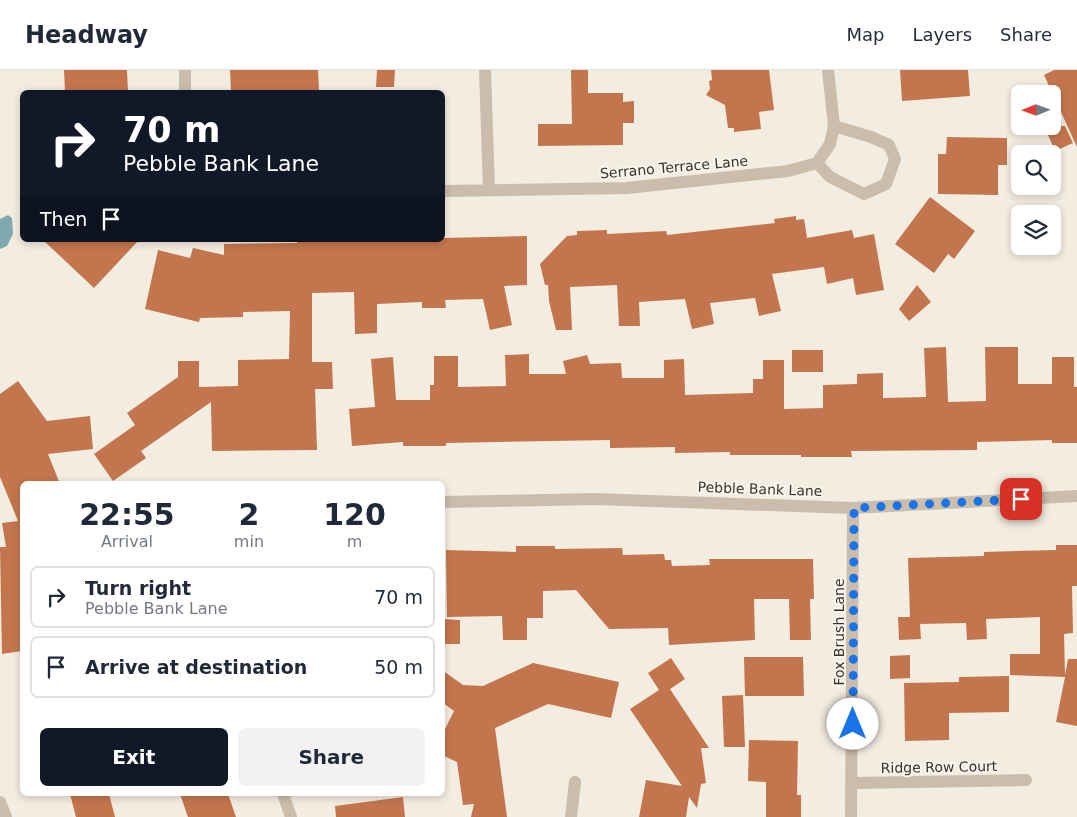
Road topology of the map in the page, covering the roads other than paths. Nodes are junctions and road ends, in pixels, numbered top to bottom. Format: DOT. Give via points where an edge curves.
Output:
graph roads {
  1 [pos="185,70"];
  2 [pos="485,70"];
  3 [pos="828,70"];
  4 [pos="185,90"];
  5 [pos="834,126"];
  6 [pos="817,163"];
  7 [pos="489,190"];
  8 [pos="445,191"];
  9 [pos="1077,496"];
  10 [pos="445,502"];
  11 [pos="854,508"];
  12 [pos="1026,780"];
  13 [pos="575,782"];
  14 [pos="853,783"];
  15 [pos="284,796"];
  16 [pos="0,802"];
  17 [pos="6,817"];
  18 [pos="291,817"];
  19 [pos="571,817"];
  20 [pos="851,817"];
  1 -- 4 [label="street"];
  2 -- 7 [label="street"];
  3 -- 5 [label="street"];
  5 -- 6 [label="street" via="830,144"];
  5 -- 6 [label="street" via="889,145 895,159 886,184 864,194 830,177"];
  6 -- 7 [label="street, Serrano Terrace Lane" via="788,171 628,188"];
  7 -- 8 [label="street, Serrano Terrace Lane"];
  9 -- 11 [label="street, Pebble Bank Lane"];
  10 -- 11 [label="street, Pebble Bank Lane" via="595,499"];
  11 -- 14 [label="street, Fox Brush Lane"];
  12 -- 14 [label="street, Ridge Row Court"];
  13 -- 19 [label="street"];
  14 -- 20 [label="street, Fox Brush Lane"];
  15 -- 18 [label="street"];
  16 -- 17 [label="street"];
}
